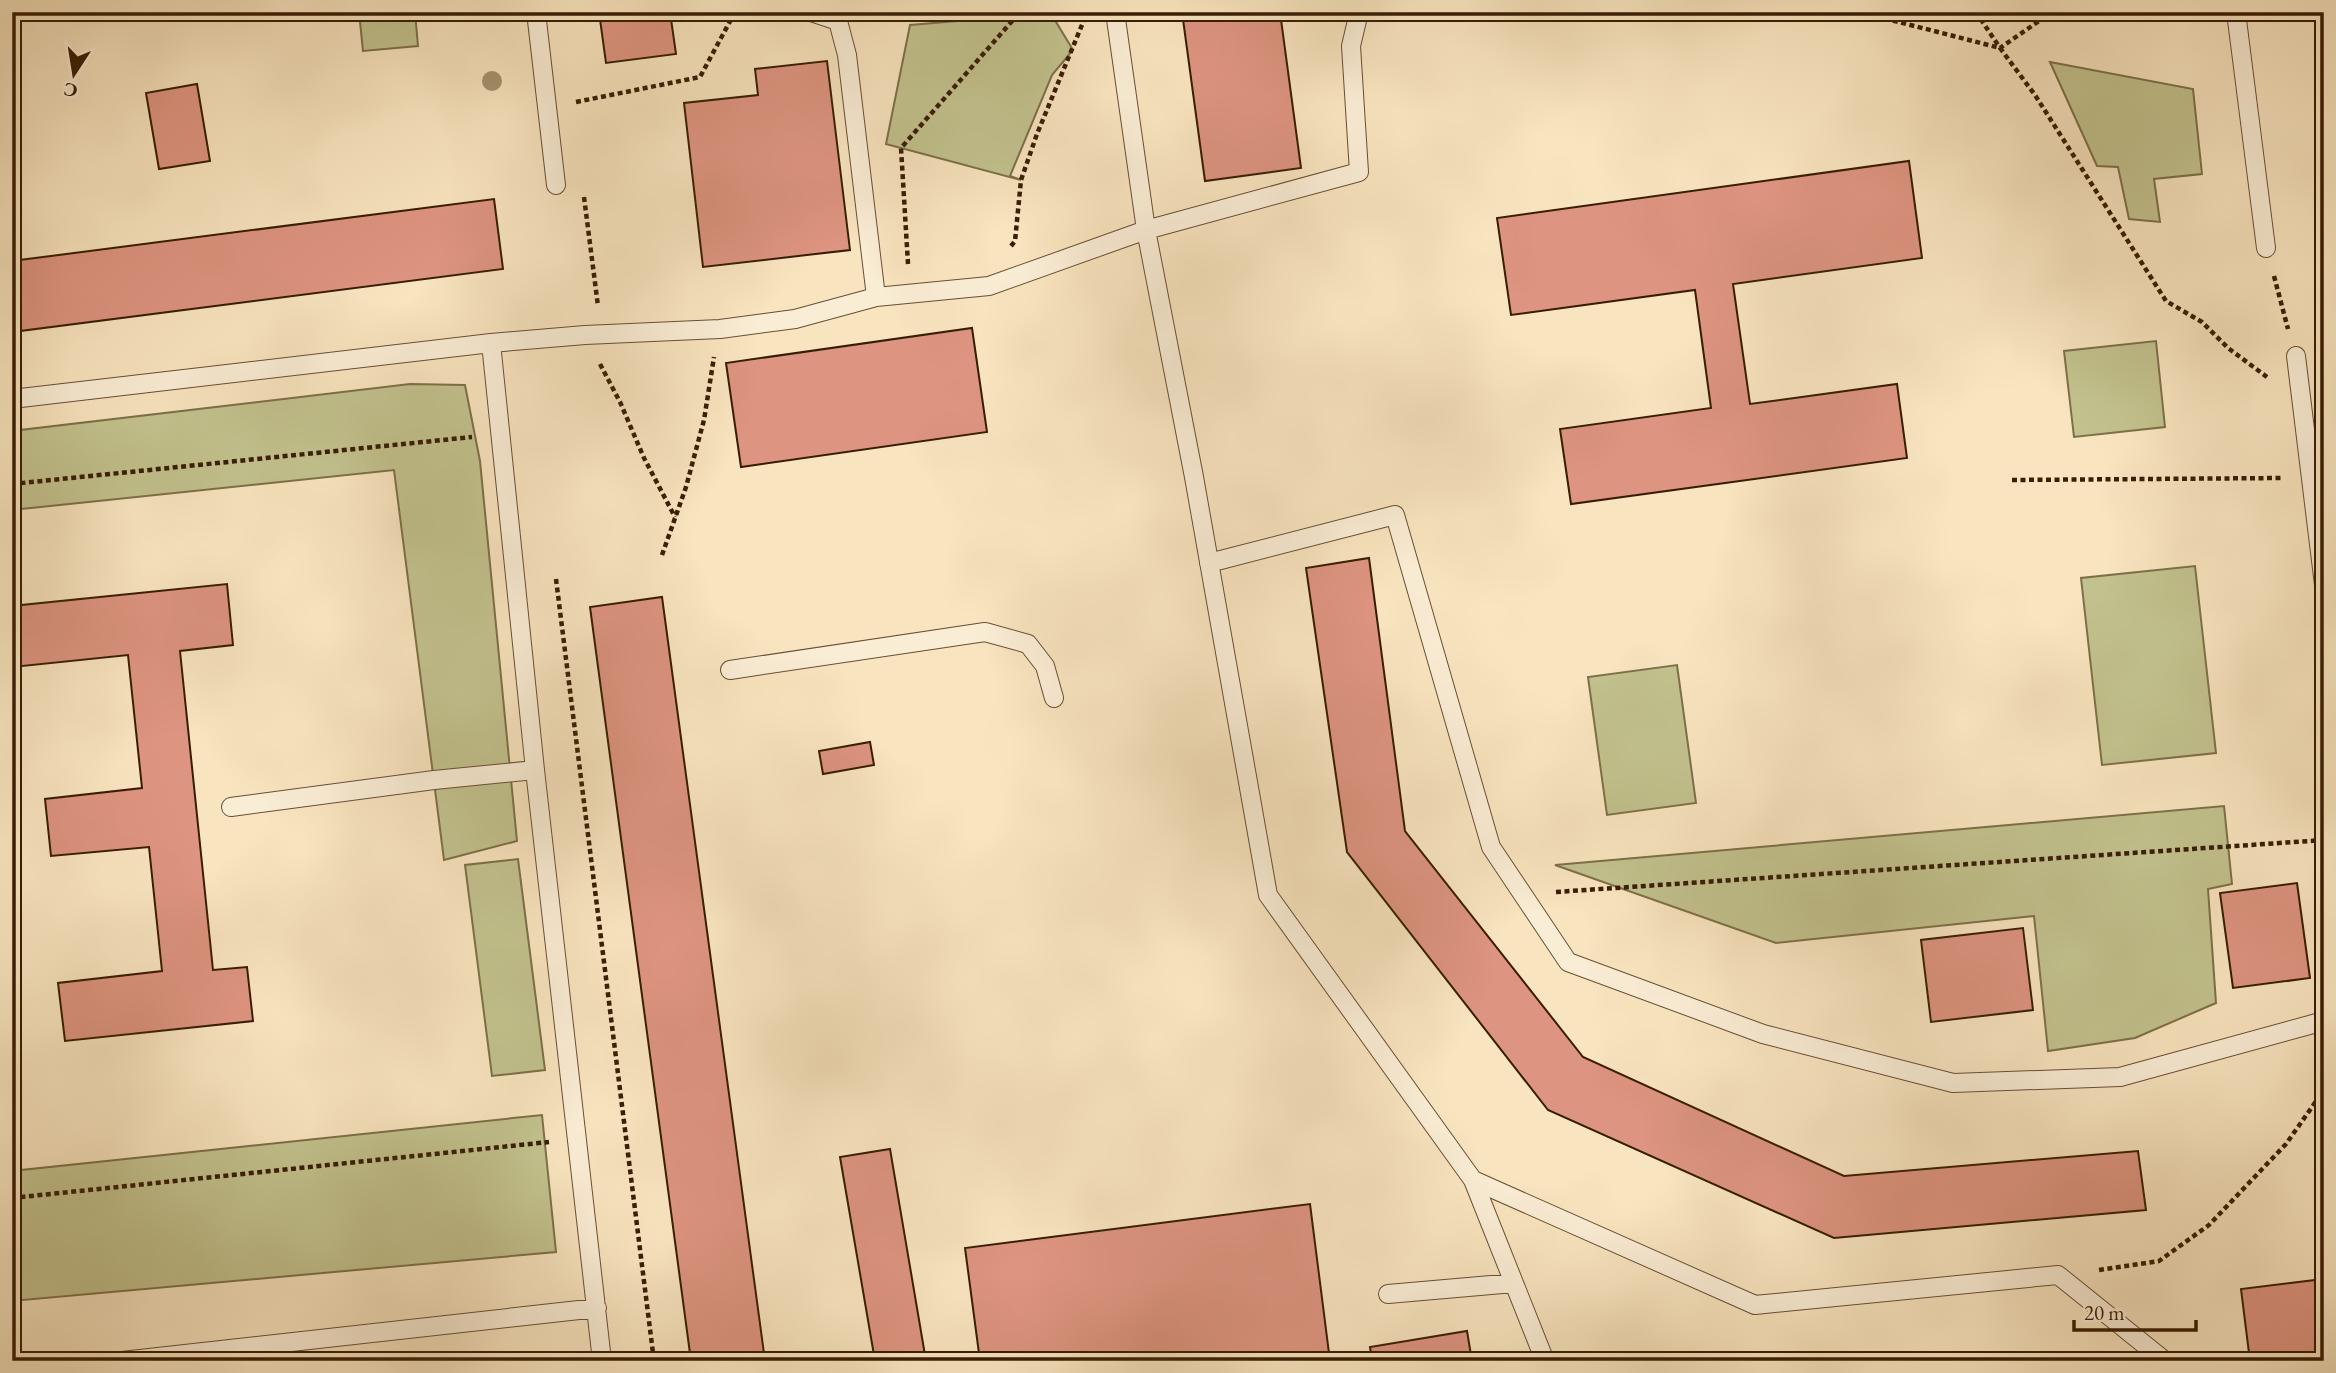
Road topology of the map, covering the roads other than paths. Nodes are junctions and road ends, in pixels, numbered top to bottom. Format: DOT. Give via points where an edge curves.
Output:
graph roads {
  1 [pos="536,12"];
  2 [pos="811,12"];
  3 [pos="1115,12"];
  4 [pos="1359,12"];
  5 [pos="2236,12"];
  6 [pos="556,185"];
  7 [pos="1146,230"];
  8 [pos="2266,248"];
  9 [pos="876,297"];
  10 [pos="491,343"];
  11 [pos="2296,356"];
  12 [pos="12,399"];
  13 [pos="1209,563"];
  14 [pos="2324,584"];
  15 [pos="730,670"];
  16 [pos="1054,698"];
  17 [pos="535,770"];
  18 [pos="231,807"];
  19 [pos="2324,1021"];
  20 [pos="1473,1180"];
  21 [pos="1514,1283"];
  22 [pos="1388,1294"];
  23 [pos="597,1308"];
  24 [pos="122,1361"];
  25 [pos="602,1361"];
  26 [pos="1545,1361"];
  27 [pos="2165,1361"];
  1 -- 6 [label="lane"];
  2 -- 9 [label="lane" via="838,21 847,55"];
  3 -- 7 [label="lane"];
  4 -- 7 [label="lane" via="1352,46 1359,172"];
  5 -- 8 [label="lane"];
  7 -- 9 [label="lane" via="989,286"];
  7 -- 13 [label="lane"];
  9 -- 10 [label="lane" via="795,319 720,330"];
  10 -- 12 [label="lane"];
  10 -- 17 [label="lane"];
  11 -- 14 [label="lane"];
  13 -- 19 [label="lane" via="1395,515 1491,847 1569,962 1763,1034 1953,1083 2120,1077"];
  13 -- 20 [label="lane" via="1268,895"];
  15 -- 16 [label="lane" via="985,632 1028,644 1045,666"];
  17 -- 18 [label="lane"];
  17 -- 23 [label="lane"];
  20 -- 21 [label="lane"];
  20 -- 27 [label="lane" via="1755,1305 2058,1275"];
  21 -- 22 [label="lane"];
  21 -- 26 [label="lane"];
  23 -- 24 [label="lane"];
  23 -- 25 [label="lane"];
}
